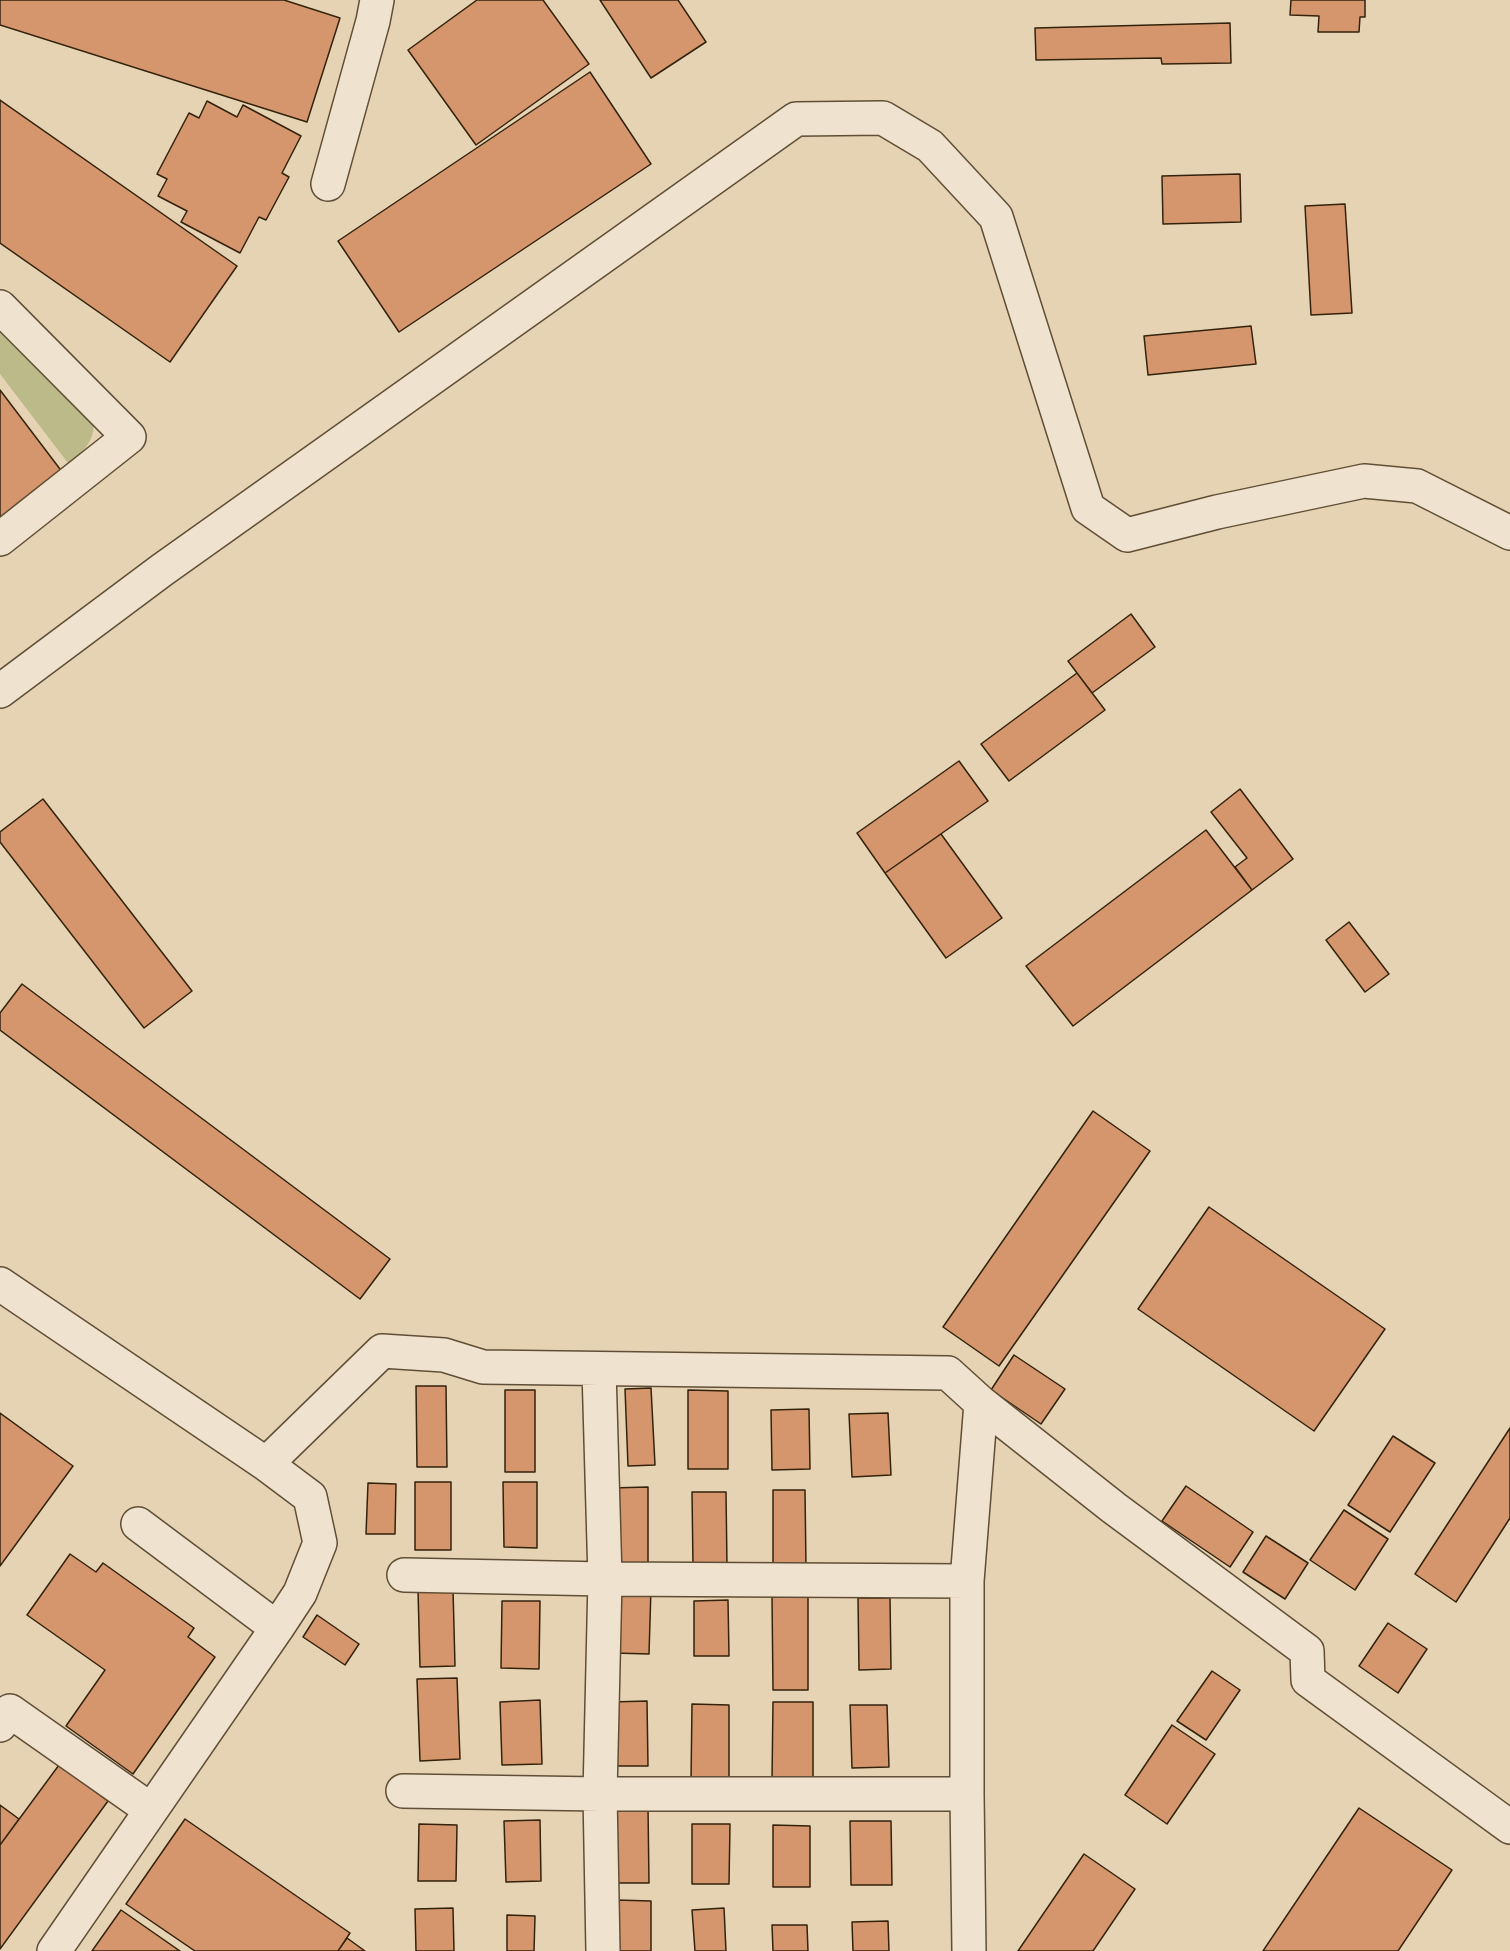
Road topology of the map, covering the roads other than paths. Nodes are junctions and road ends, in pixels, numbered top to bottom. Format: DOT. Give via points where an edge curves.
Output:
graph roads {
  1 [pos="377,0"];
  2 [pos="328,184"];
  3 [pos="0,307"];
  4 [pos="1510,532"];
  5 [pos="0,539"];
  6 [pos="0,691"];
  7 [pos="0,1284"];
  8 [pos="599,1370"];
  9 [pos="981,1403"];
  10 [pos="266,1464"];
  11 [pos="138,1524"];
  12 [pos="404,1575"];
  13 [pos="605,1579"];
  14 [pos="968,1581"];
  15 [pos="277,1628"];
  16 [pos="0,1725"];
  17 [pos="404,1791"];
  18 [pos="600,1794"];
  19 [pos="967,1794"];
  20 [pos="151,1810"];
  21 [pos="1510,1827"];
  22 [pos="54,1951"];
  23 [pos="603,1951"];
  24 [pos="969,1951"];
  1 -- 2 [label="street"];
  3 -- 5 [label="street" via="129,437"];
  4 -- 6 [label="street" via="1417,486 1364,481 1127,535 1088,508 996,217 930,146 883,118 796,119 162,570"];
  7 -- 10 [label="street"];
  8 -- 9 [label="street" via="948,1373"];
  8 -- 10 [label="street" via="483,1367 444,1355 382,1351"];
  8 -- 13 [label="street"];
  9 -- 14 [label="street"];
  9 -- 21 [label="street" via="1114,1508 1307,1651 1308,1680"];
  10 -- 15 [label="street" via="310,1497 320,1543 300,1593"];
  11 -- 15 [label="street"];
  12 -- 13 [label="street"];
  13 -- 14 [label="street"];
  13 -- 18 [label="street"];
  14 -- 19 [label="street"];
  15 -- 20 [label="street"];
  16 -- 20 [label="street" via="10,1711"];
  17 -- 18 [label="street"];
  18 -- 19 [label="street"];
  18 -- 23 [label="street"];
  19 -- 24 [label="street"];
  20 -- 22 [label="street"];
}
